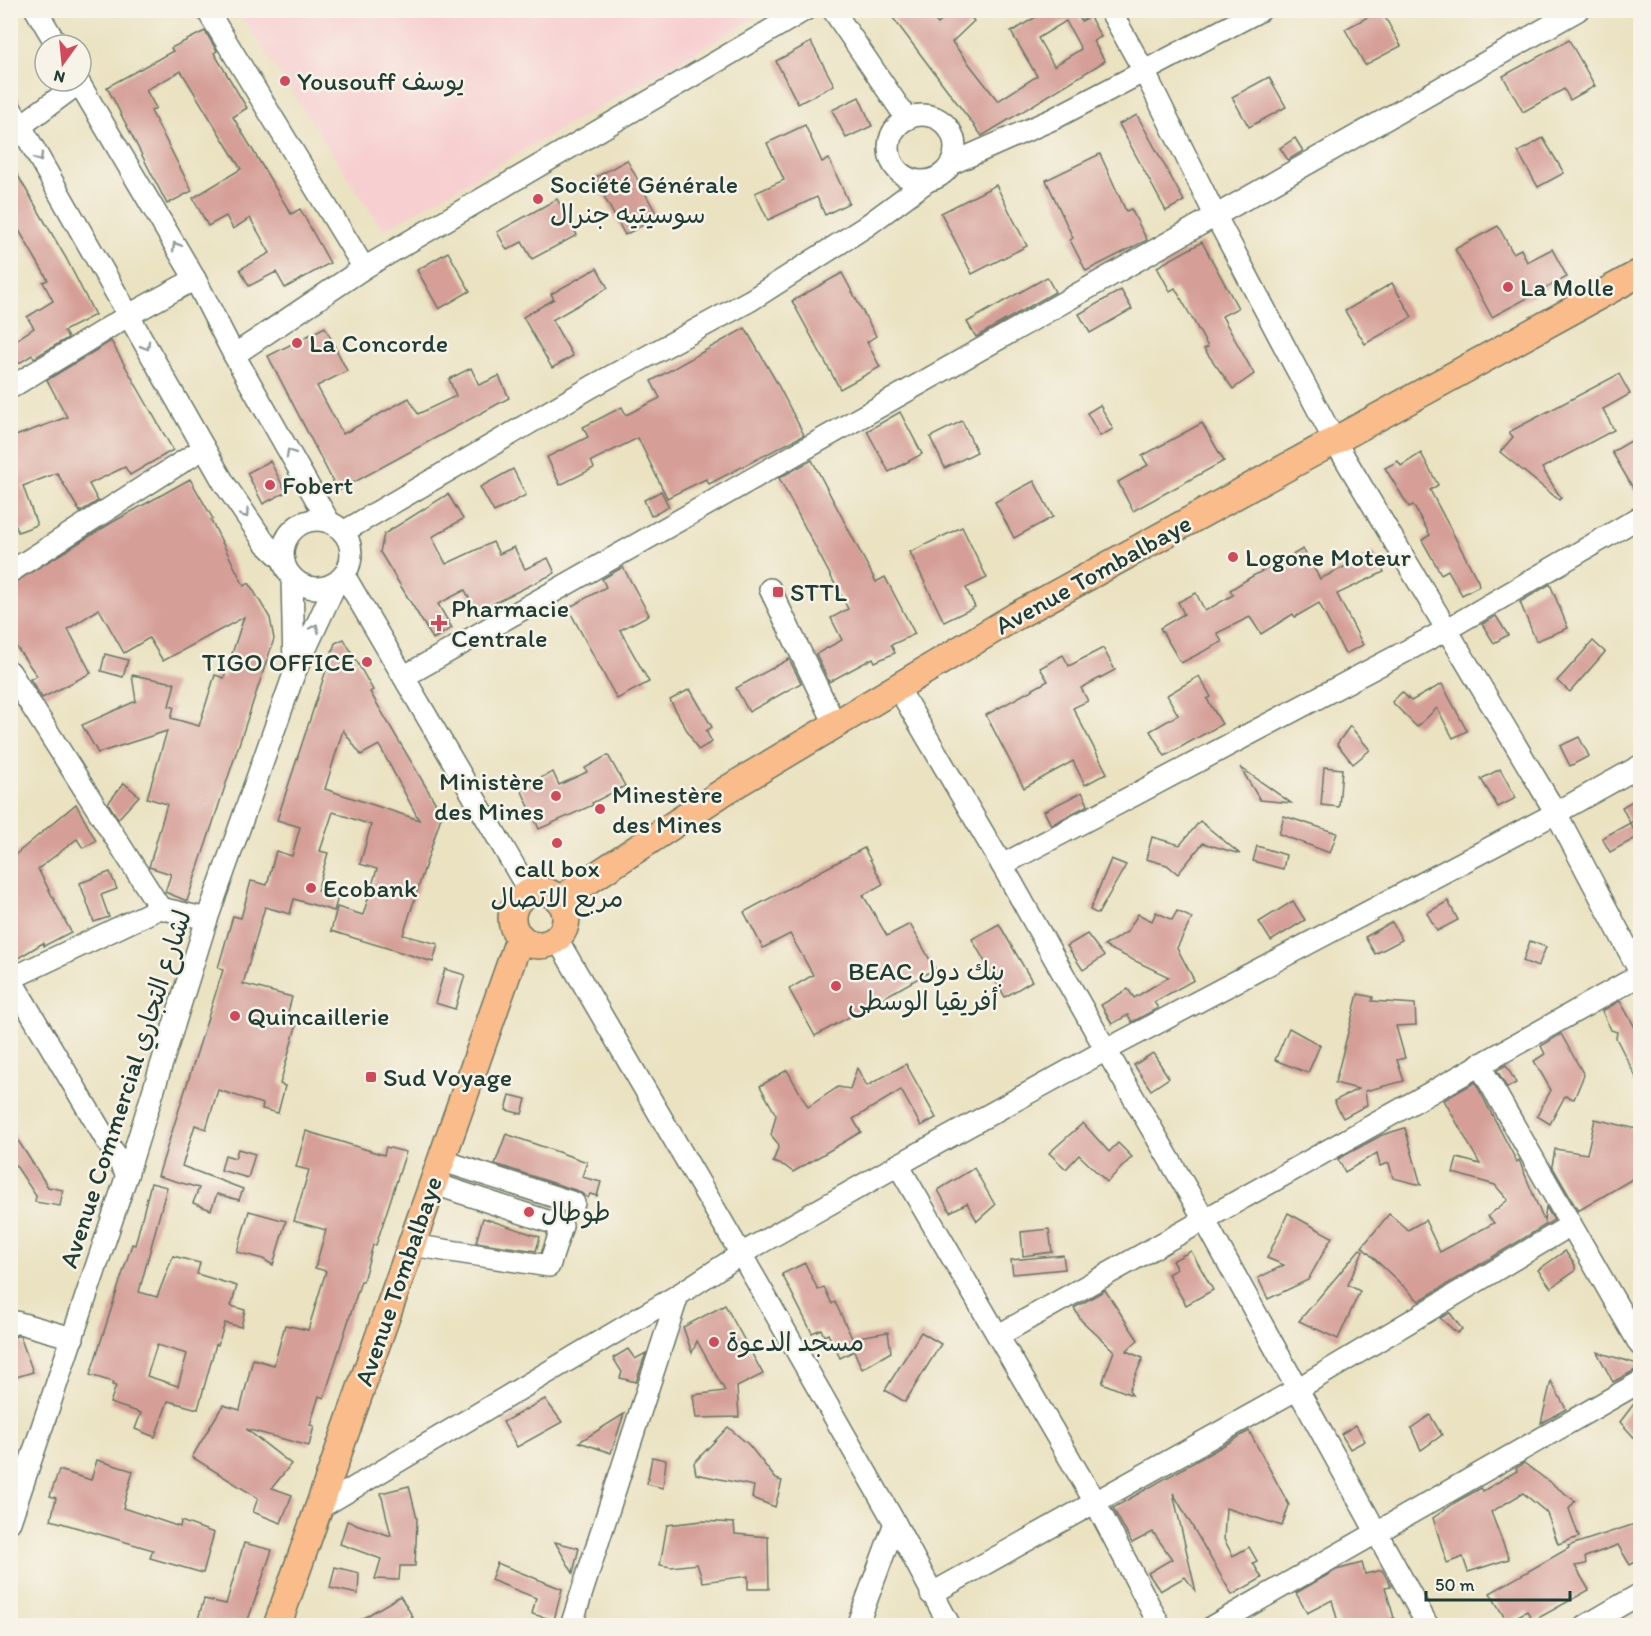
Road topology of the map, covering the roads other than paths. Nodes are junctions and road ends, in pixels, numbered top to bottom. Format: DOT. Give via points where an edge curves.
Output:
graph roads {
  1 [pos="36,10"];
  2 [pos="207,10"];
  3 [pos="805,10"];
  4 [pos="833,10"];
  5 [pos="1110,10"];
  6 [pos="1261,10"];
  7 [pos="1578,10"];
  8 [pos="50,33"];
  9 [pos="1145,73"];
  10 [pos="65,93"];
  11 [pos="85,93"];
  12 [pos="10,107"];
  13 [pos="907,119"];
  14 [pos="16,130"];
  15 [pos="953,163"];
  16 [pos="926,182"];
  17 [pos="1215,215"];
  18 [pos="364,268"];
  19 [pos="1641,273"];
  20 [pos="195,279"];
  21 [pos="129,315"];
  22 [pos="234,355"];
  23 [pos="10,388"];
  24 [pos="1334,440"];
  25 [pos="204,448"];
  26 [pos="1641,517"];
  27 [pos="336,527"];
  28 [pos="288,569"];
  29 [pos="10,572"];
  30 [pos="340,579"];
  31 [pos="770,590"];
  32 [pos="1446,630"];
  33 [pos="10,672"];
  34 [pos="294,674"];
  35 [pos="405,676"];
  36 [pos="897,686"];
  37 [pos="835,724"];
  38 [pos="1641,766"];
  39 [pos="1556,813"];
  40 [pos="1002,865"];
  41 [pos="530,893"];
  42 [pos="559,900"];
  43 [pos="160,908"];
  44 [pos="207,919"];
  45 [pos="520,937"];
  46 [pos="557,939"];
  47 [pos="1641,974"];
  48 [pos="11,979"];
  49 [pos="1106,1050"];
  50 [pos="1479,1064"];
  51 [pos="898,1165"];
  52 [pos="436,1172"];
  53 [pos="127,1175"];
  54 [pos="489,1176"];
  55 [pos="548,1195"];
  56 [pos="482,1200"];
  57 [pos="574,1203"];
  58 [pos="539,1219"];
  59 [pos="1204,1219"];
  60 [pos="1571,1225"];
  61 [pos="411,1245"];
  62 [pos="741,1254"];
  63 [pos="678,1295"];
  64 [pos="12,1320"];
  65 [pos="999,1335"];
  66 [pos="73,1338"];
  67 [pos="1641,1345"];
  68 [pos="1641,1382"];
  69 [pos="1299,1388"];
  70 [pos="1095,1502"];
  71 [pos="318,1509"];
  72 [pos="10,1522"];
  73 [pos="895,1523"];
  74 [pos="1377,1534"];
  75 [pos="932,1594"];
  76 [pos="1641,1594"];
  77 [pos="277,1626"];
  78 [pos="571,1626"];
  79 [pos="857,1626"];
  80 [pos="950,1626"];
  81 [pos="1160,1626"];
  82 [pos="1213,1626"];
  83 [pos="1428,1626"];
  84 [pos="1585,1626"];
  1 -- 8 [label="street"];
  2 -- 18 [label="street"];
  3 -- 18 [label="street"];
  4 -- 13 [label="street"];
  5 -- 9 [label="street"];
  6 -- 9 [label="street"];
  7 -- 17 [label="street"];
  9 -- 15 [label="street" via="1017,137"];
  9 -- 17 [label="street"];
  10 -- 14 [label="street"];
  20 -- 11 [label="street, one-way"];
  12 -- 14 [label="street"];
  13 -- 15 [label="street" via="928,115 942,121 952,133 956,148"];
  13 -- 16 [label="street" via="892,134 893,164 906,177"];
  14 -- 21 [label="street, one-way"];
  15 -- 16 [label="street" via="941,176"];
  16 -- 27 [label="street" via="865,227 751,300"];
  17 -- 24 [label="street"];
  17 -- 35 [label="street"];
  18 -- 22 [label="street"];
  19 -- 24 [label="main road, Avenue Tombalbaye"];
  20 -- 21 [label="street"];
  20 -- 22 [label="street"];
  21 -- 23 [label="street"];
  21 -- 25 [label="street, one-way"];
  27 -- 22 [label="street, one-way"];
  24 -- 32 [label="street"];
  24 -- 36 [label="main road, Avenue Tombalbaye"];
  25 -- 28 [label="street, one-way" via="265,543"];
  25 -- 29 [label="street"];
  26 -- 32 [label="street"];
  27 -- 28 [label="street" via="315,520 290,533 284,546"];
  27 -- 30 [label="street" via="349,542 351,554 350,565"];
  28 -- 30 [label="street" via="308,587 318,588"];
  28 -- 34 [label="street"];
  34 -- 30 [label="street, Avenue Commercial لشارع التجاري, one-way"];
  30 -- 35 [label="street"];
  31 -- 37 [label="street"];
  32 -- 39 [label="street"];
  32 -- 40 [label="street"];
  33 -- 43 [label="street"];
  34 -- 44 [label="street, Avenue Commercial لشارع التجاري"];
  35 -- 41 [label="street"];
  36 -- 37 [label="main road, Avenue Tombalbaye"];
  36 -- 40 [label="street"];
  37 -- 42 [label="main road, Avenue Tombalbaye"];
  38 -- 39 [label="street"];
  39 -- 47 [label="street"];
  39 -- 49 [label="street"];
  40 -- 49 [label="street"];
  41 -- 42 [label="main road" via="551,894"];
  41 -- 45 [label="main road" via="513,912"];
  42 -- 46 [label="main road" via="567,920"];
  43 -- 44 [label="street"];
  43 -- 48 [label="street"];
  44 -- 53 [label="street, Avenue Commercial لشارع التجاري"];
  45 -- 46 [label="main road" via="538,945"];
  45 -- 52 [label="main road, Avenue Tombalbaye"];
  46 -- 62 [label="street"];
  47 -- 50 [label="street"];
  48 -- 53 [label="street"];
  49 -- 51 [label="street"];
  49 -- 59 [label="street"];
  50 -- 59 [label="street"];
  50 -- 60 [label="street"];
  51 -- 62 [label="street"];
  51 -- 65 [label="street"];
  52 -- 54 [label="street"];
  52 -- 56 [label="street"];
  52 -- 61 [label="main road, Avenue Tombalbaye"];
  53 -- 66 [label="street, Avenue Commercial لشارع التجاري"];
  54 -- 55 [label="street"];
  54 -- 56 [label="street"];
  55 -- 57 [label="street"];
  55 -- 58 [label="street"];
  56 -- 58 [label="street"];
  58 -- 61 [label="street" via="562,1226 549,1266"];
  59 -- 65 [label="street"];
  59 -- 69 [label="street"];
  60 -- 67 [label="street"];
  60 -- 69 [label="street"];
  61 -- 71 [label="main road, Avenue Tombalbaye"];
  62 -- 63 [label="street"];
  62 -- 73 [label="street"];
  63 -- 71 [label="street"];
  63 -- 78 [label="street"];
  64 -- 66 [label="street"];
  65 -- 70 [label="street"];
  66 -- 72 [label="street, Avenue Commercial لشارع التجاري"];
  68 -- 74 [label="street"];
  69 -- 70 [label="street"];
  69 -- 74 [label="street"];
  70 -- 75 [label="street"];
  70 -- 81 [label="street"];
  71 -- 77 [label="main road, Avenue Tombalbaye"];
  73 -- 75 [label="street"];
  73 -- 79 [label="street"];
  74 -- 82 [label="street"];
  74 -- 83 [label="street"];
  75 -- 80 [label="street"];
  76 -- 84 [label="street"];
}
